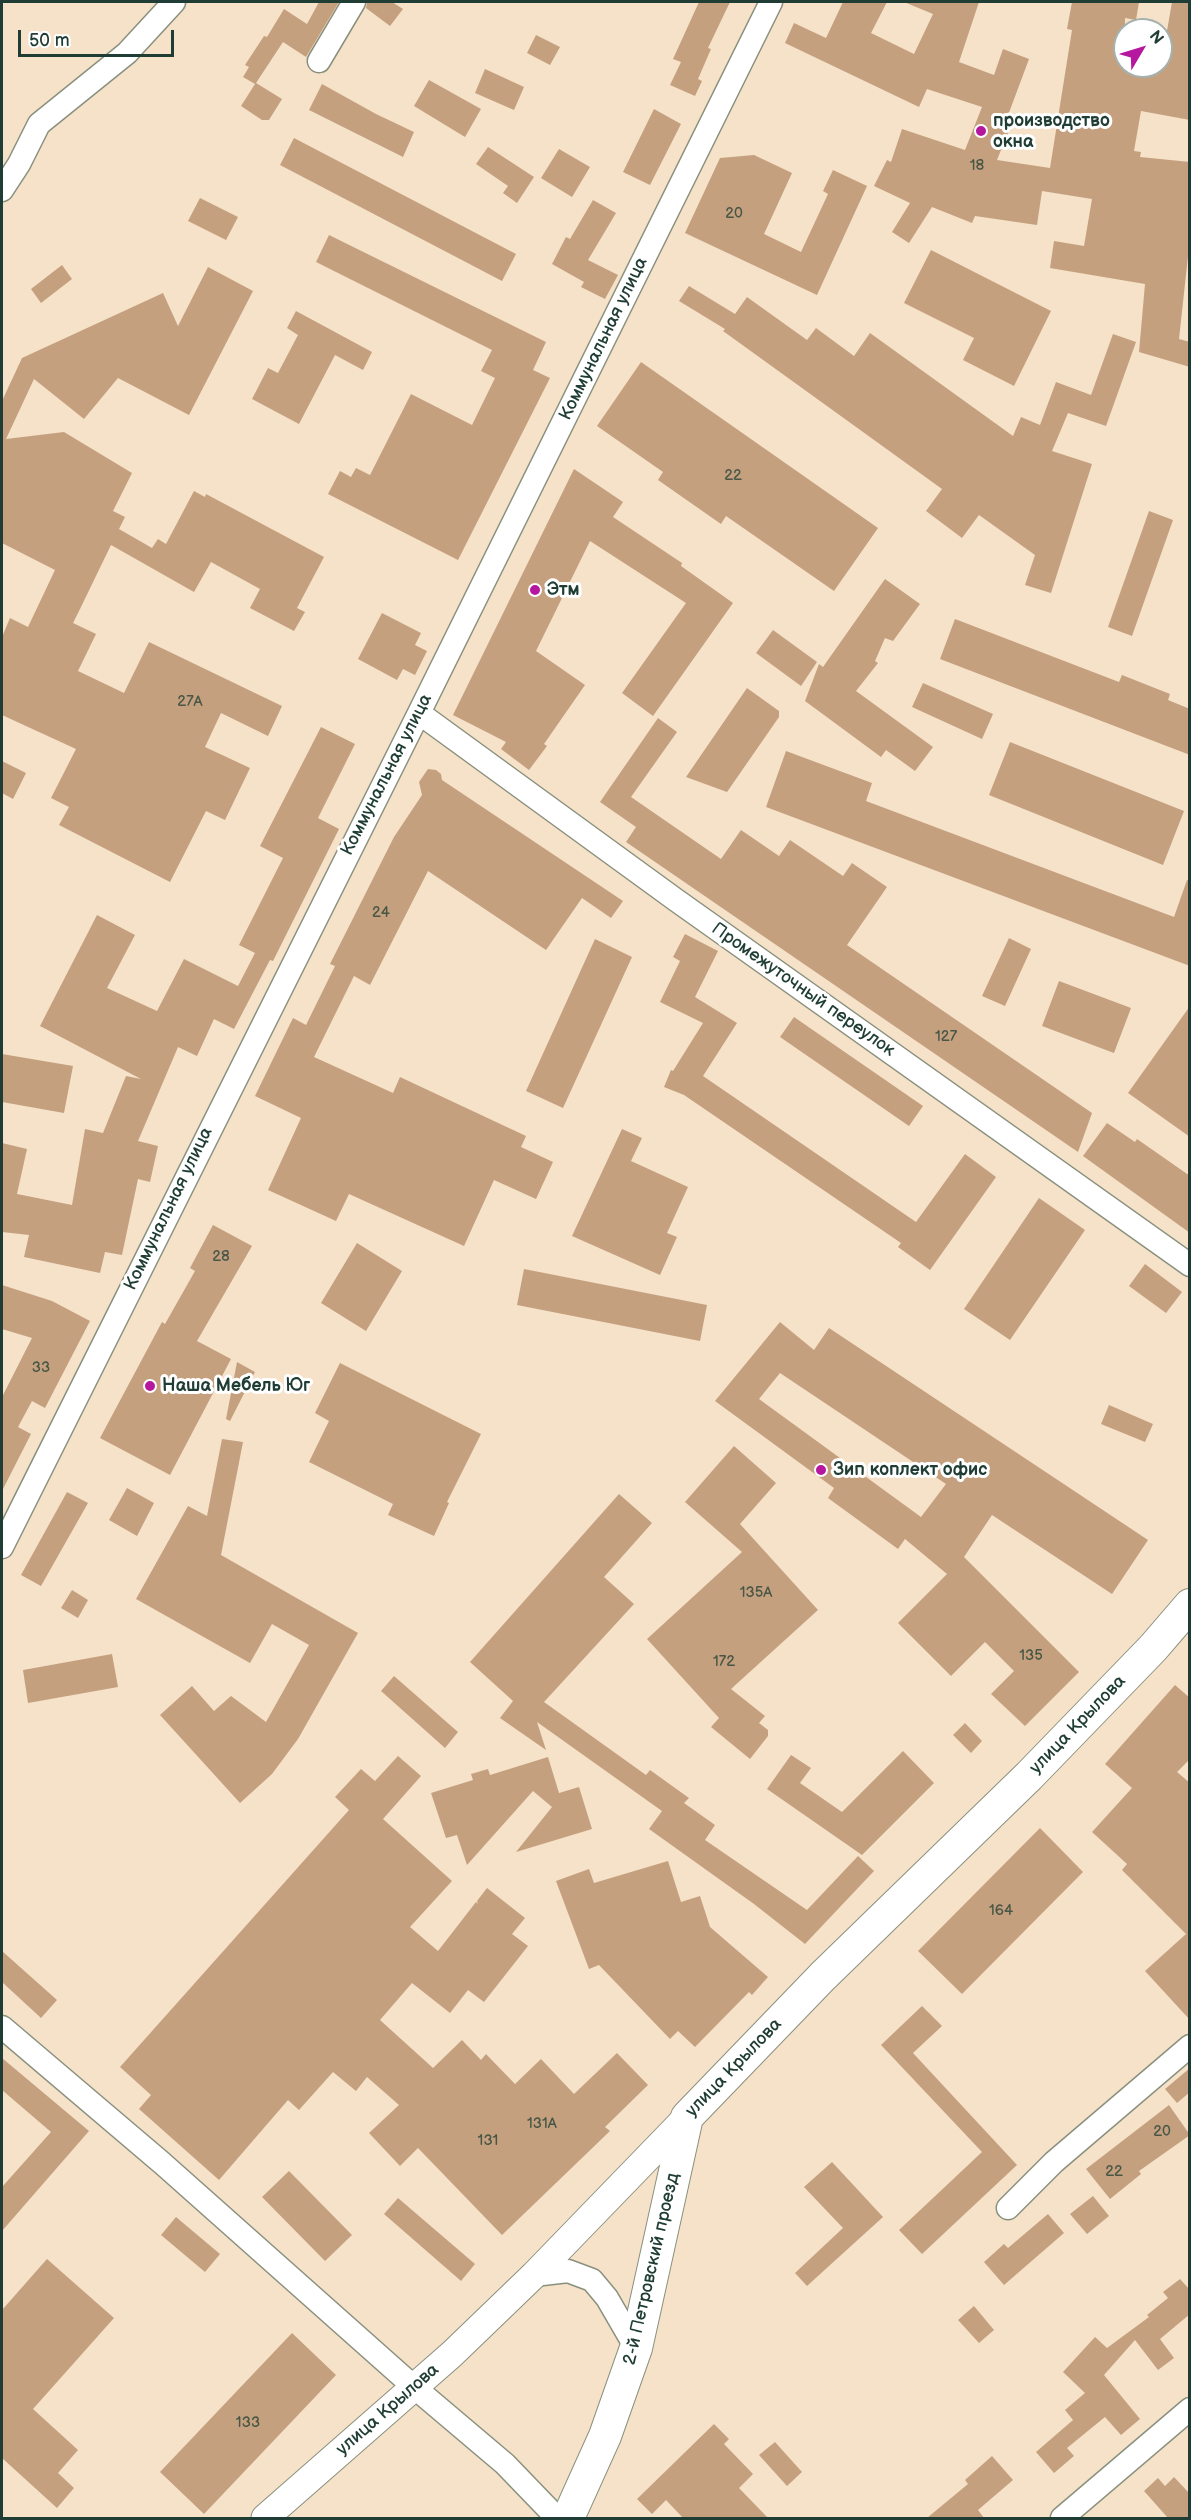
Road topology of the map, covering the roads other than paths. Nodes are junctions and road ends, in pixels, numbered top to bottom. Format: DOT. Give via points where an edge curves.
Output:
graph roads {
  1 [pos="174,2"];
  2 [pos="354,2"];
  3 [pos="771,2"];
  4 [pos="319,61"];
  5 [pos="2,190"];
  6 [pos="419,713"];
  7 [pos="1190,1265"];
  8 [pos="2,1547"];
  9 [pos="1190,1605"];
  10 [pos="2,2027"];
  11 [pos="1190,2046"];
  12 [pos="687,2116"];
  13 [pos="1008,2208"];
  14 [pos="534,2275"];
  15 [pos="636,2348"];
  16 [pos="414,2387"];
  17 [pos="1190,2409"];
  18 [pos="265,2518"];
  19 [pos="557,2518"];
  20 [pos="568,2518"];
  21 [pos="1062,2518"];
  1 -- 5 [label="street" via="127,53 39,124"];
  2 -- 4 [label="street"];
  3 -- 6 [label="street, Коммунальная улица"];
  6 -- 7 [label="street, Промежуточный переулок"];
  6 -- 8 [label="street, Коммунальная улица"];
  9 -- 12 [label="main road, улица Крылова" via="1029,1776"];
  10 -- 16 [label="street"];
  11 -- 13 [label="street" via="1054,2162"];
  12 -- 14 [label="street, улица Крылова"];
  12 -- 15 [label="main road, 2-й Петровский проезд"];
  14 -- 15 [label="street" via="568,2271 592,2280"];
  14 -- 16 [label="street, улица Крылова"];
  15 -- 20 [label="main road, 2-й Петровский проезд" via="605,2436"];
  16 -- 18 [label="street, улица Крылова"];
  16 -- 19 [label="street" via="505,2464"];
  17 -- 21 [label="street"];
}
